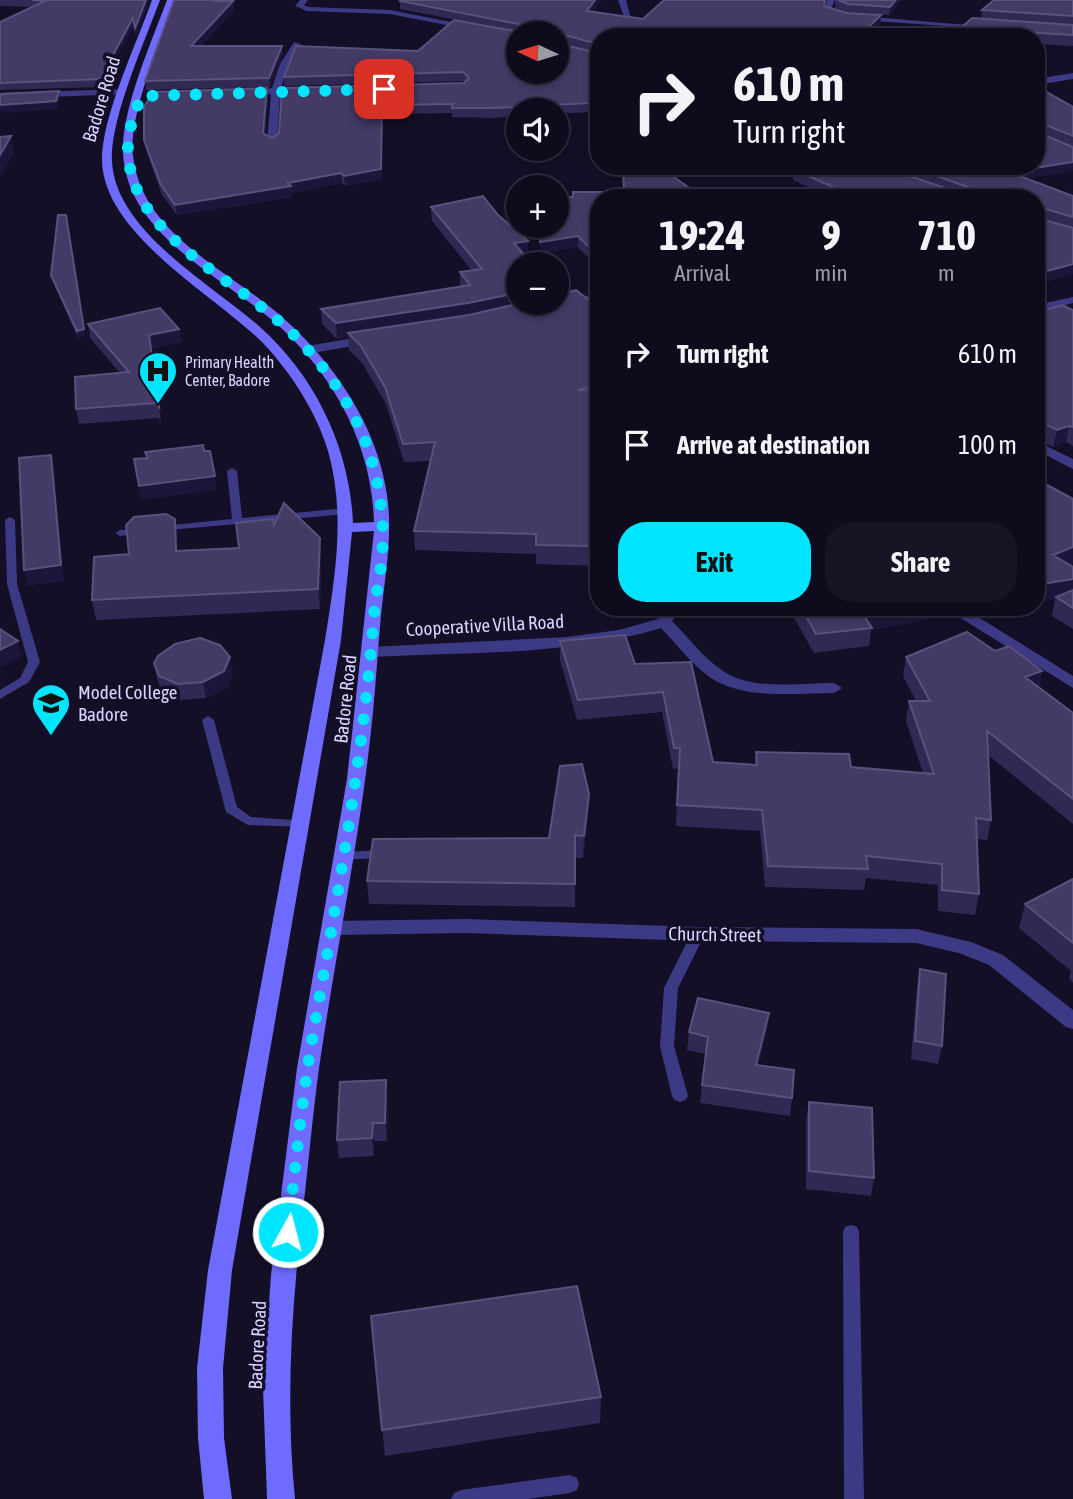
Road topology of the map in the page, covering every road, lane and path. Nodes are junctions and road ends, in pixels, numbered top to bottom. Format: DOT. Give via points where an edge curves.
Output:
graph roads {
  1 [pos="156,0"];
  2 [pos="172,0"];
  3 [pos="304,0"];
  4 [pos="622,0"];
  5 [pos="831,0"];
  6 [pos="628,17"];
  7 [pos="1000,28"];
  8 [pos="506,35"];
  9 [pos="297,44"];
  10 [pos="1073,76"];
  11 [pos="1045,81"];
  12 [pos="279,90"];
  13 [pos="318,90"];
  14 [pos="124,91"];
  15 [pos="240,92"];
  16 [pos="0,96"];
  17 [pos="272,143"];
  18 [pos="590,298"];
  19 [pos="1073,300"];
  20 [pos="569,303"];
  21 [pos="1045,307"];
  22 [pos="384,338"];
  23 [pos="307,350"];
  24 [pos="1045,450"];
  25 [pos="1073,465"];
  26 [pos="232,471"];
  27 [pos="346,519"];
  28 [pos="10,520"];
  29 [pos="237,521"];
  30 [pos="381,526"];
  31 [pos="120,533"];
  32 [pos="668,616"];
  33 [pos="965,616"];
  34 [pos="664,622"];
  35 [pos="371,652"];
  36 [pos="1073,683"];
  37 [pos="834,688"];
  38 [pos="0,695"];
  39 [pos="208,720"];
  40 [pos="302,824"];
  41 [pos="399,853"];
  42 [pos="344,856"];
  43 [pos="332,928"];
  44 [pos="698,934"];
  45 [pos="1073,1021"];
  46 [pos="680,1096"];
  47 [pos="851,1232"];
  48 [pos="570,1484"];
  49 [pos="218,1499"];
  50 [pos="281,1499"];
  51 [pos="461,1499"];
  52 [pos="854,1499"];
  1 -- 14 [label="main road, Badore Road"];
  2 -- 23 [label="main road, Badore Road" via="147,96 129,133 128,150 139,189 148,207 181,245 276,318"];
  3 -- 8 [label="street" via="299,6 307,9 390,12"];
  4 -- 6 [label="street"];
  5 -- 7 [label="street" via="827,10 846,17"];
  9 -- 12 [label="street" via="282,63"];
  10 -- 11 [label="street"];
  12 -- 13 [label="street"];
  12 -- 15 [label="street"];
  12 -- 17 [label="street" via="271,118"];
  14 -- 16 [label="street"];
  14 -- 27 [label="main road, Badore Road" via="106,146 115,194 157,248 257,331 291,371 334,449"];
  18 -- 20 [label="street"];
  19 -- 21 [label="street"];
  22 -- 23 [label="street"];
  23 -- 30 [label="main road, Badore Road" via="344,395 357,423 380,493"];
  24 -- 25 [label="street"];
  26 -- 29 [label="lane"];
  27 -- 29 [label="lane"];
  27 -- 30 [label="main road"];
  27 -- 40 [label="main road, Badore Road" via="333,640"];
  28 -- 38 [label="lane" via="12,584 34,662 24,680"];
  29 -- 31 [label="lane"];
  30 -- 35 [label="main road, Badore Road"];
  32 -- 34 [label="street"];
  33 -- 36 [label="street"];
  34 -- 35 [label="street, Cooperative Villa Road" via="636,632 567,642"];
  34 -- 37 [label="street" via="727,679"];
  35 -- 42 [label="main road, Badore Road"];
  39 -- 40 [label="lane" via="231,809 248,821"];
  40 -- 49 [label="main road, Badore Road" via="220,1270 210,1368"];
  41 -- 42 [label="lane"];
  42 -- 43 [label="main road, Badore Road"];
  43 -- 44 [label="street, Church Street" via="466,926"];
  43 -- 50 [label="main road, Badore Road" via="310,1055 278,1308 275,1414"];
  44 -- 45 [label="street, Church Street" via="939,940 996,960"];
  44 -- 46 [label="lane" via="671,988 667,1046"];
  47 -- 52 [label="lane"];
  48 -- 51 [label="lane"];
}
